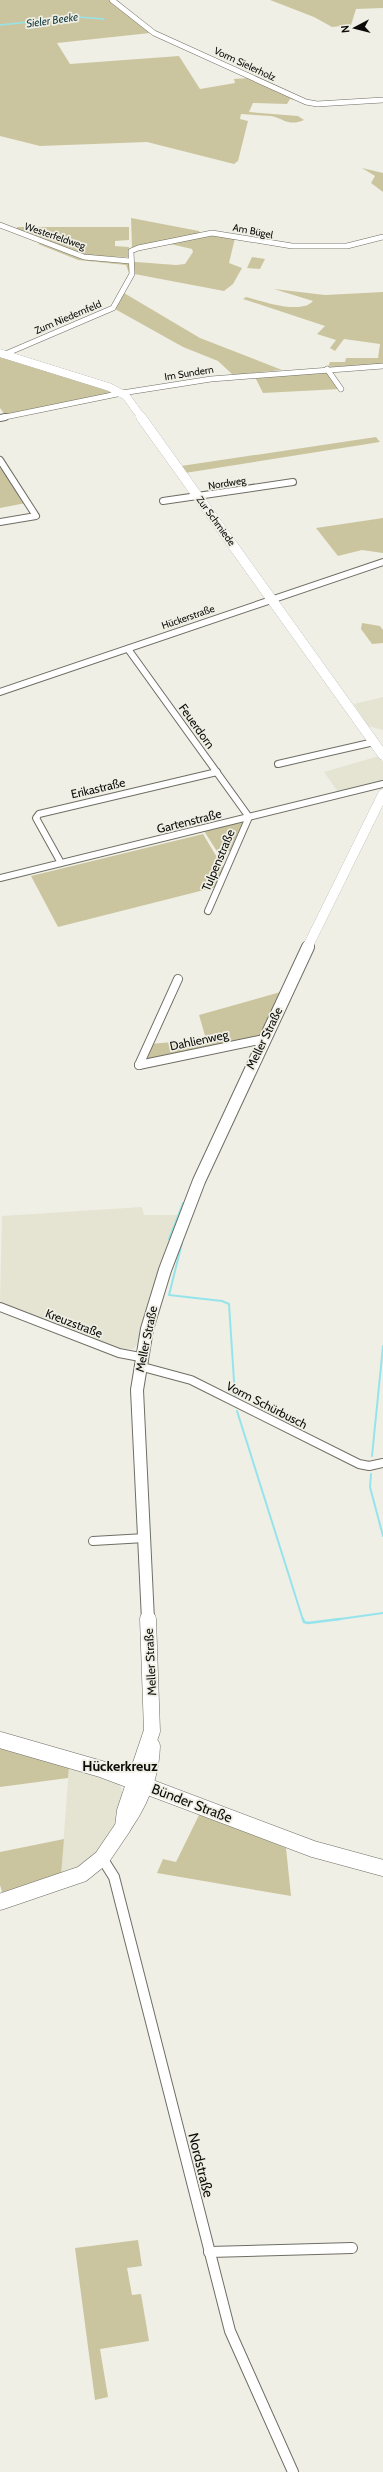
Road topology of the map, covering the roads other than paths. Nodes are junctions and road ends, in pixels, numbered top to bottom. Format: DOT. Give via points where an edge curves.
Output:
graph roads {
  1 [pos="112,0"];
  2 [pos="383,100"];
  3 [pos="0,225"];
  4 [pos="383,237"];
  5 [pos="130,261"];
  6 [pos="2,354"];
  7 [pos="383,366"];
  8 [pos="327,369"];
  9 [pos="342,389"];
  10 [pos="122,392"];
  11 [pos="0,418"];
  12 [pos="0,460"];
  13 [pos="293,482"];
  14 [pos="199,496"];
  15 [pos="163,501"];
  16 [pos="0,522"];
  17 [pos="383,562"];
  18 [pos="273,599"];
  19 [pos="128,649"];
  20 [pos="0,692"];
  21 [pos="374,742"];
  22 [pos="383,755"];
  23 [pos="278,764"];
  24 [pos="217,772"];
  25 [pos="383,784"];
  26 [pos="383,794"];
  27 [pos="249,817"];
  28 [pos="61,864"];
  29 [pos="0,878"];
  30 [pos="208,911"];
  31 [pos="178,979"];
  32 [pos="264,1039"];
  33 [pos="0,1307"];
  34 [pos="139,1362"];
  35 [pos="383,1463"];
  36 [pos="144,1538"];
  37 [pos="93,1541"];
  38 [pos="0,1740"];
  39 [pos="140,1783"];
  40 [pos="102,1858"];
  41 [pos="383,1868"];
  42 [pos="0,1902"];
  43 [pos="352,2248"];
  44 [pos="208,2252"];
  45 [pos="293,2472"];
  1 -- 2 [label="street, Vorm Sielerholz" via="154,33 306,102 317,104"];
  3 -- 5 [label="street, Westerfeldweg" via="84,257"];
  4 -- 5 [label="street, Am Bügel" via="347,246 292,246 207,234 134,249 131,251"];
  5 -- 6 [label="street, Zum Niedernfeld" via="132,274 113,308"];
  6 -- 10 [label="main road"];
  7 -- 8 [label="street, Im Sundern"];
  8 -- 9 [label="street"];
  8 -- 10 [label="street, Im Sundern" via="233,376"];
  10 -- 11 [label="street, Im Sundern"];
  10 -- 14 [label="main road, Zur Schmiede"];
  12 -- 16 [label="street" via="36,516"];
  13 -- 14 [label="street, Nordweg"];
  14 -- 15 [label="street, Nordweg"];
  14 -- 18 [label="main road, Zur Schmiede"];
  17 -- 18 [label="street, Hückerstraße"];
  18 -- 19 [label="street, Hückerstraße"];
  18 -- 21 [label="main road, Zur Schmiede"];
  19 -- 20 [label="street, Hückerstraße"];
  19 -- 24 [label="street, Feuerdorn"];
  21 -- 22 [label="main road, Zur Schmiede"];
  21 -- 23 [label="street"];
  24 -- 27 [label="street, Feuerdorn"];
  24 -- 28 [label="street, Erikastraße" via="39,814 36,818"];
  25 -- 27 [label="street, Gartenstraße"];
  26 -- 32 [label="main road, Meller Straße"];
  27 -- 28 [label="street, Gartenstraße"];
  27 -- 30 [label="street, Tulpenstraße"];
  28 -- 29 [label="street, Gartenstraße"];
  31 -- 32 [label="street, Dahlienweg" via="139,1065"];
  32 -- 34 [label="main road, Meller Straße" via="230,1106 191,1201 159,1285"];
  33 -- 34 [label="street, Kreuzstraße"];
  34 -- 35 [label="street, Vorm Schürbusch" via="191,1380 358,1464 370,1466"];
  34 -- 36 [label="main road, Meller Straße" via="138,1405"];
  36 -- 37 [label="street"];
  36 -- 39 [label="main road, Meller Straße" via="152,1750"];
  38 -- 39 [label="main road, Bünder Straße"];
  39 -- 40 [label="main road, Meller Straße" via="134,1813"];
  39 -- 41 [label="main road, Bünder Straße" via="309,1849"];
  40 -- 42 [label="main road" via="82,1874 66,1881"];
  40 -- 44 [label="street, Nordstraße" via="114,1877"];
  43 -- 44 [label="street"];
  44 -- 45 [label="street, Nordstraße" via="230,2331"];
}
